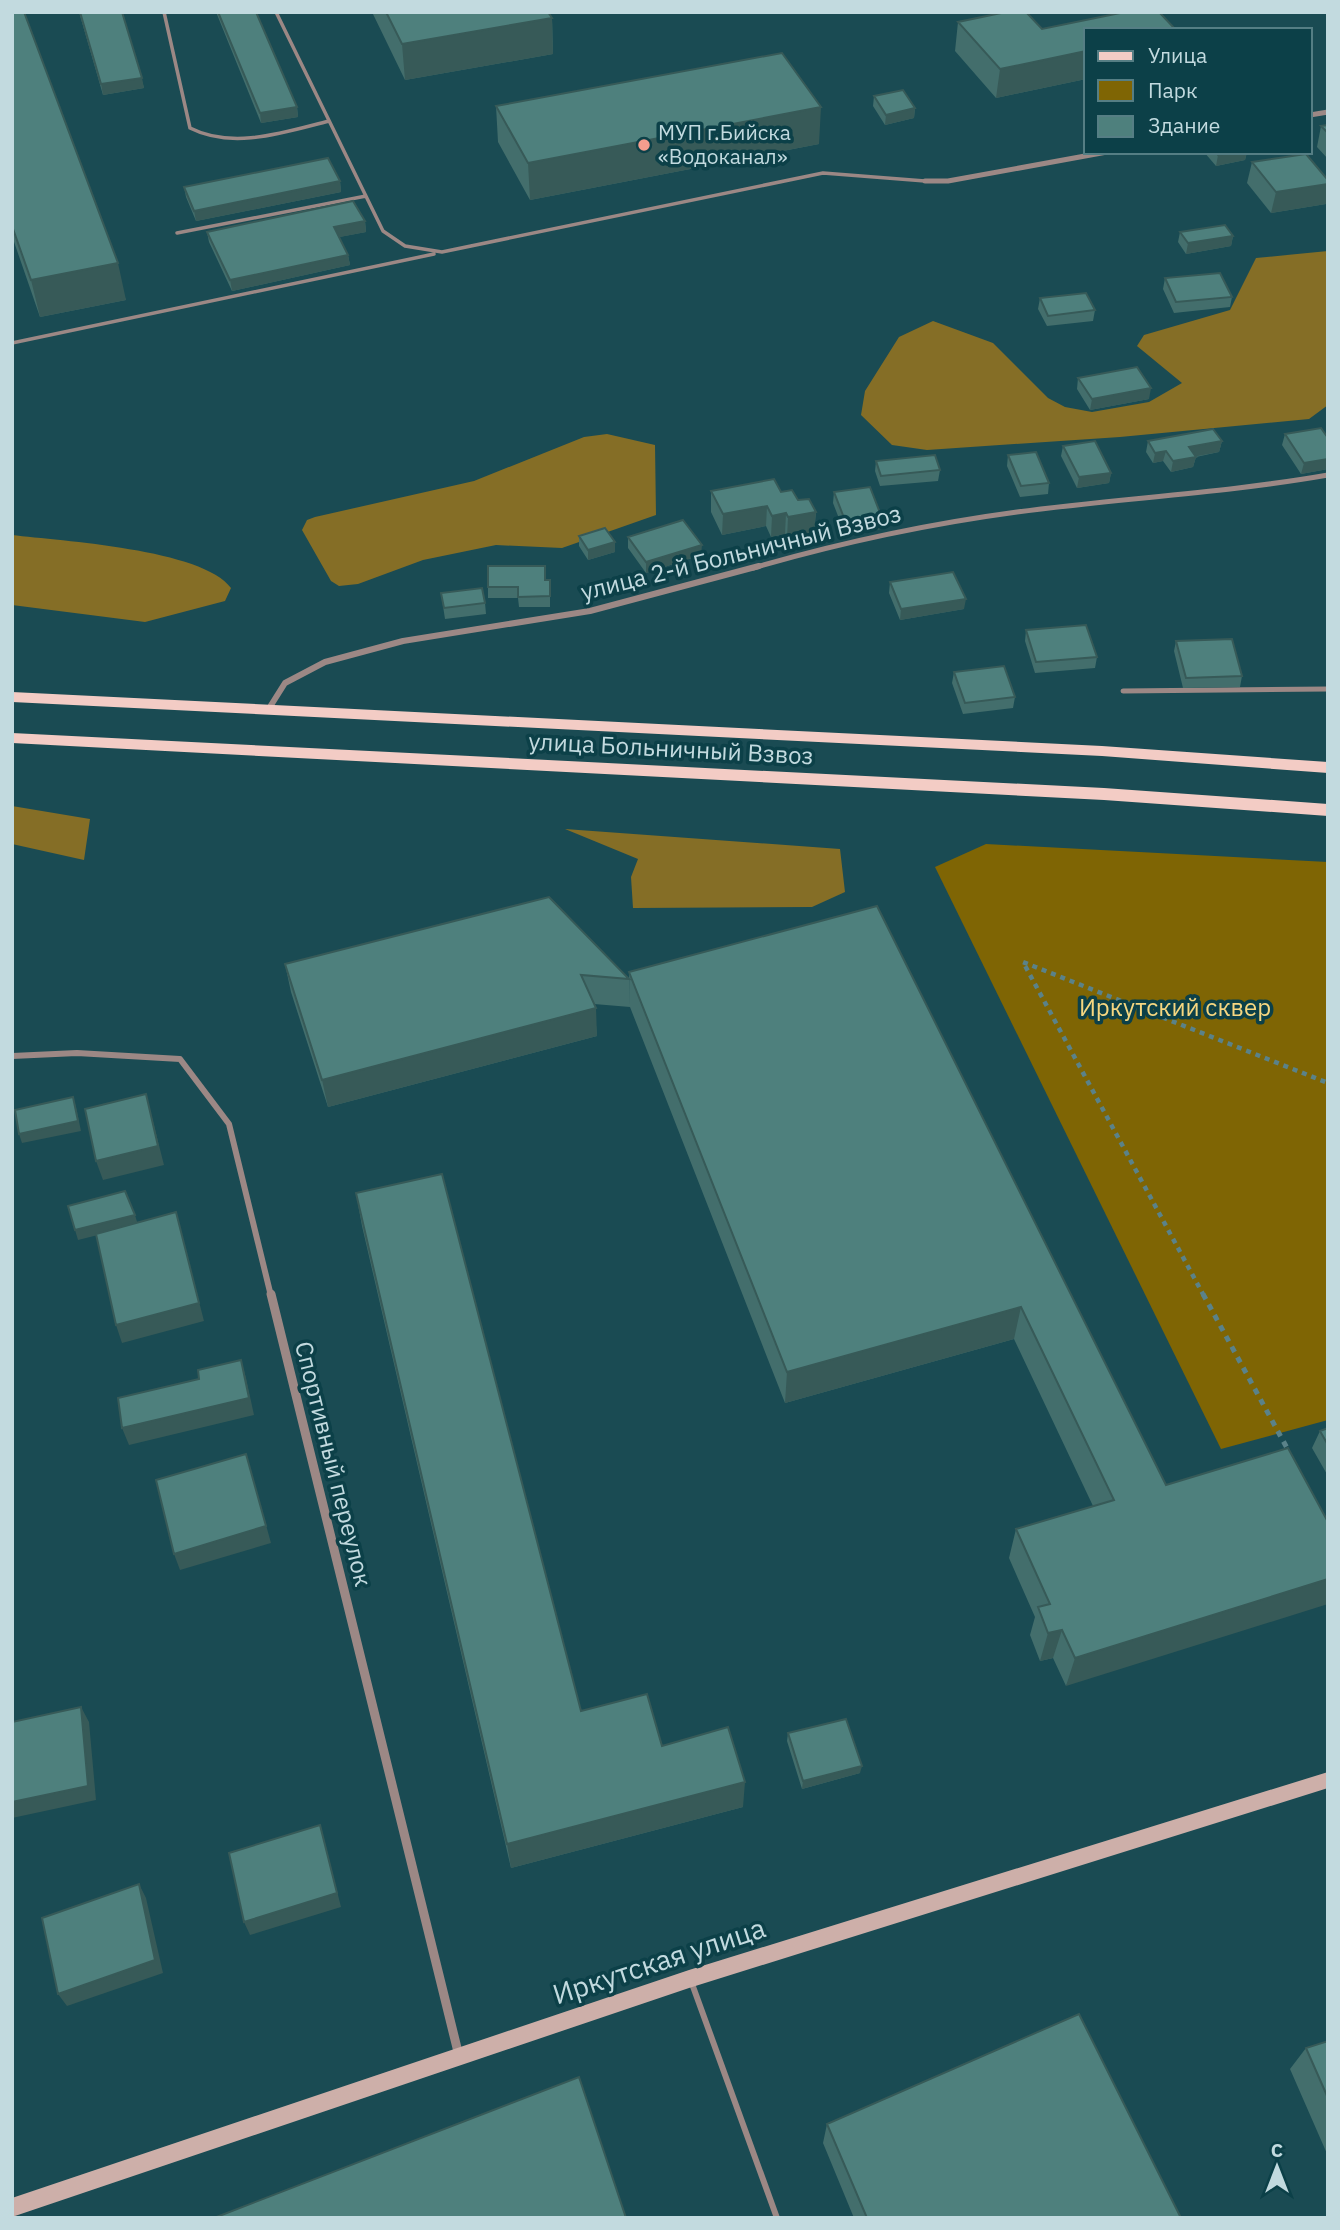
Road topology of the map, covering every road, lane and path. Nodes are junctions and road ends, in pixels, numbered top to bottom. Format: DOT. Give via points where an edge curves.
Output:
graph roads {
  1 [pos="164,12"];
  2 [pos="276,12"];
  3 [pos="330,121"];
  4 [pos="1096,154"];
  5 [pos="925,181"];
  6 [pos="366,195"];
  7 [pos="177,233"];
  8 [pos="442,252"];
  9 [pos="12,342"];
  10 [pos="1328,475"];
  11 [pos="1328,689"];
  12 [pos="1124,691"];
  13 [pos="12,697"];
  14 [pos="268,710"];
  15 [pos="12,738"];
  16 [pos="1328,768"];
  17 [pos="1328,810"];
  18 [pos="12,1056"];
  19 [pos="1328,1083"];
  20 [pos="1287,1448"];
  21 [pos="1328,1780"];
  22 [pos="690,1979"];
  23 [pos="459,2057"];
  24 [pos="12,2208"];
  25 [pos="777,2218"];
  1 -- 3 [label="lane" via="190,128 197,134 244,137"];
  2 -- 3 [label="lane"];
  3 -- 6 [label="lane"];
  4 -- 5 [label="street" via="948,181"];
  5 -- 8 [label="lane" via="823,173"];
  6 -- 7 [label="lane"];
  6 -- 8 [label="lane" via="391,239"];
  8 -- 9 [label="lane"];
  10 -- 14 [label="street, улица 2-й Больничный Взвоз" via="1016,512 822,548 643,599 403,641 325,662 285,683"];
  11 -- 12 [label="lane"];
  13 -- 14 [label="main road, улица Больничный Взвоз"];
  14 -- 16 [label="main road, улица Больничный Взвоз" via="1102,751"];
  15 -- 17 [label="main road, улица Больничный Взвоз" via="1104,794"];
  18 -- 23 [label="street, Спортивный переулок" via="76,1053 180,1059 229,1124"];
  19 -- 20 [label="path" via="1023,962"];
  21 -- 22 [label="main road, Иркутская улица"];
  22 -- 23 [label="main road, Иркутская улица"];
  22 -- 25 [label="lane"];
  23 -- 24 [label="main road, Иркутская улица"];
}
